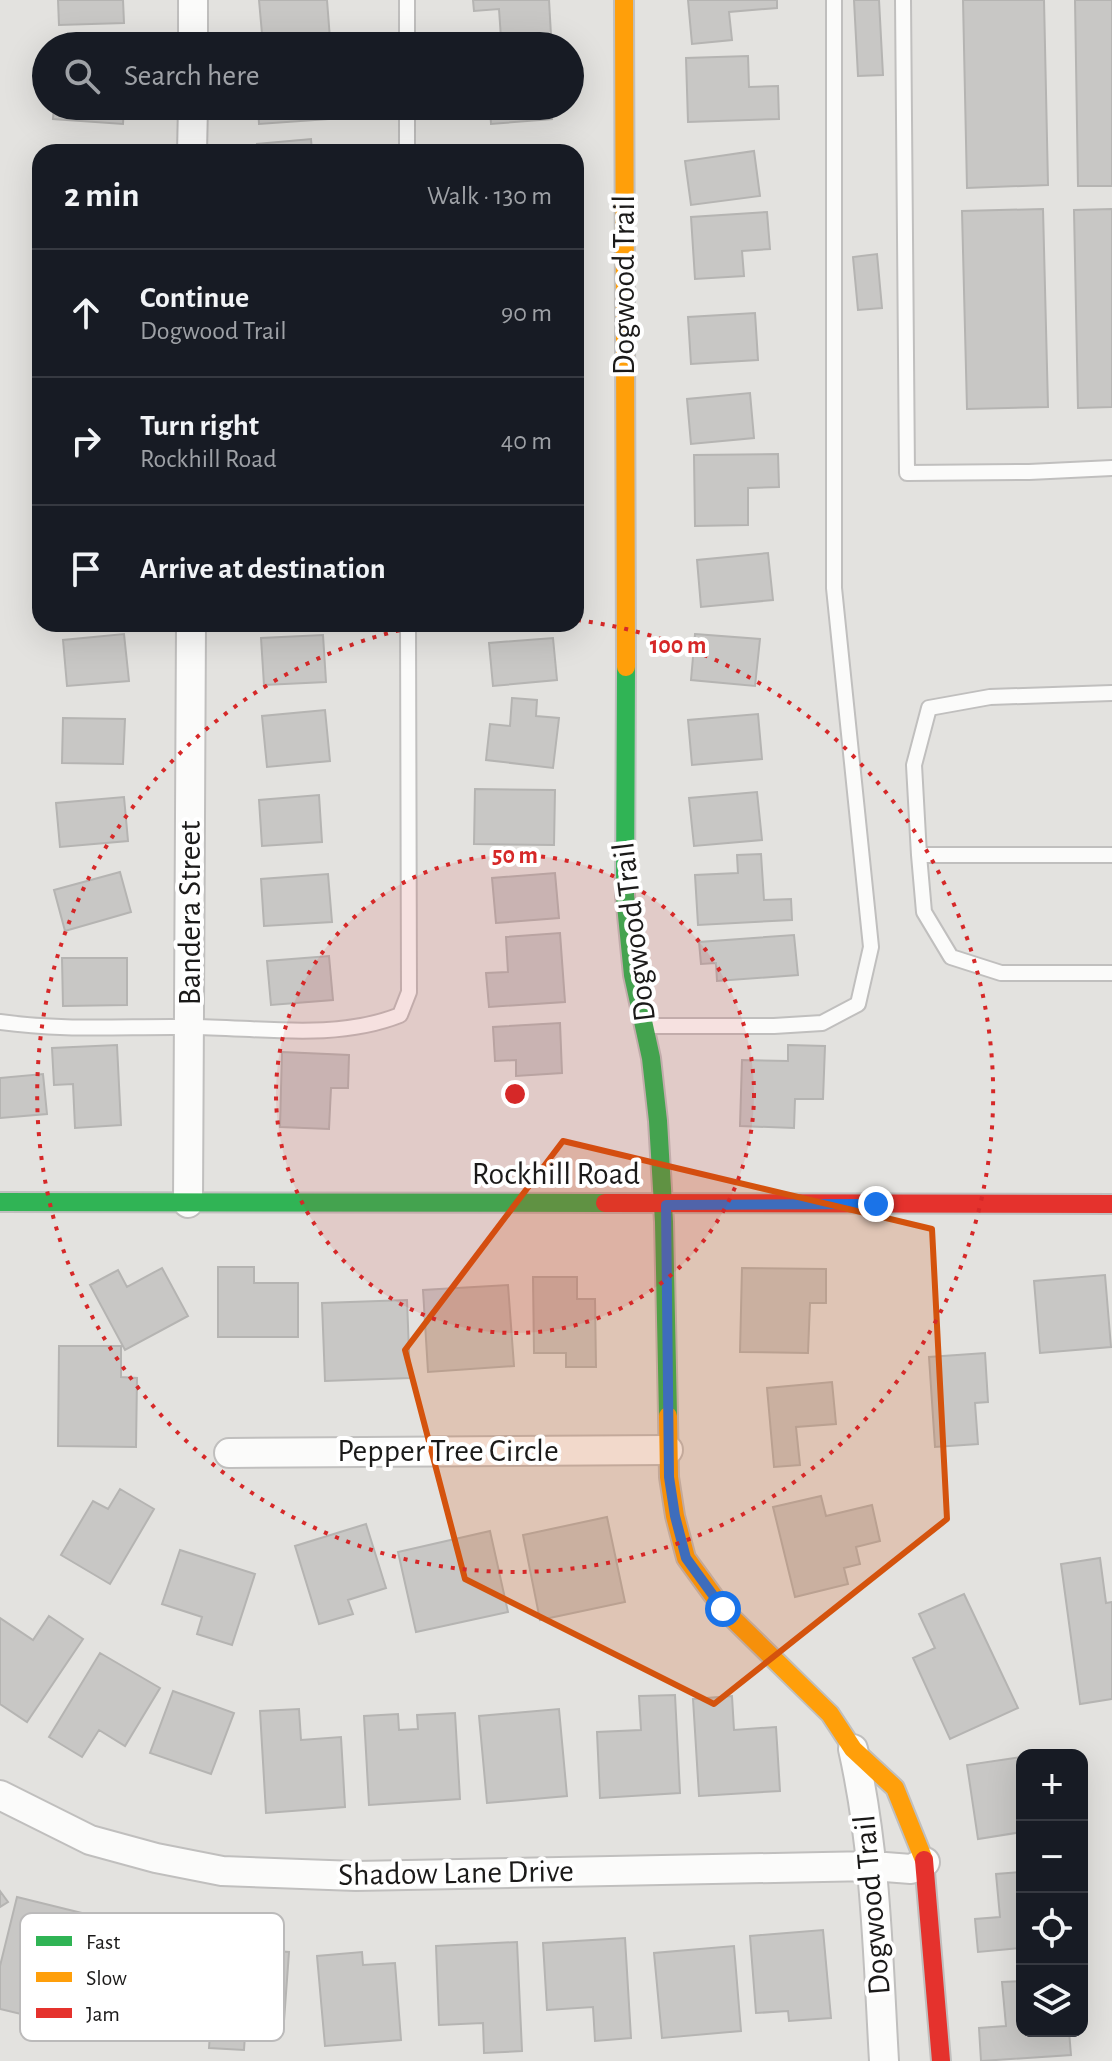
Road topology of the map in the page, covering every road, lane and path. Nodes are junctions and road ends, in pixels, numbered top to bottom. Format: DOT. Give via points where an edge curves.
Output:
graph roads {
  1 [pos="193,0"];
  2 [pos="407,0"];
  3 [pos="624,0"];
  4 [pos="834,0"];
  5 [pos="903,0"];
  6 [pos="193,32"];
  7 [pos="407,32"];
  8 [pos="193,120"];
  9 [pos="407,120"];
  10 [pos="192,144"];
  11 [pos="407,144"];
  12 [pos="1112,468"];
  13 [pos="191,632"];
  14 [pos="408,632"];
  15 [pos="1112,693"];
  16 [pos="919,855"];
  17 [pos="1112,855"];
  18 [pos="1112,973"];
  19 [pos="0,1022"];
  20 [pos="644,1026"];
  21 [pos="189,1027"];
  22 [pos="0,1202"];
  23 [pos="188,1203"];
  24 [pos="1112,1204"];
  25 [pos="666,1205"];
  26 [pos="668,1450"];
  27 [pos="229,1453"];
  28 [pos="853,1749"];
  29 [pos="0,1795"];
  30 [pos="925,1862"];
  31 [pos="872,1866"];
  32 [pos="884,2061"];
  33 [pos="941,2061"];
  1 -- 6 [label="street"];
  2 -- 7 [label="lane"];
  3 -- 20 [label="street, Dogwood Trail" via="622,821 624,901"];
  4 -- 20 [label="lane" via="834,588 871,947 858,1004 822,1023"];
  5 -- 12 [label="lane" via="907,473"];
  8 -- 10 [label="street"];
  9 -- 11 [label="lane"];
  13 -- 21 [label="street, Bandera Street"];
  14 -- 21 [label="lane" via="409,992 400,1015 376,1025 317,1030"];
  15 -- 16 [label="lane" via="990,697 929,708 914,765"];
  16 -- 17 [label="lane"];
  16 -- 18 [label="lane" via="924,912 951,957 1001,973"];
  19 -- 21 [label="lane"];
  20 -- 25 [label="street, Dogwood Trail" via="653,1066"];
  21 -- 23 [label="street, Bandera Street"];
  22 -- 23 [label="street, Rockhill Road"];
  23 -- 25 [label="street, Rockhill Road"];
  24 -- 25 [label="street, Rockhill Road"];
  25 -- 26 [label="street, Dogwood Trail"];
  26 -- 27 [label="street, Pepper Tree Circle"];
  26 -- 28 [label="street, Dogwood Trail" via="686,1558 723,1609 830,1714"];
  28 -- 30 [label="street, Dogwood Trail" via="895,1788"];
  28 -- 31 [label="street, Dogwood Trail"];
  29 -- 31 [label="street, Shadow Lane Drive" via="90,1840 222,1871 356,1876"];
  30 -- 31 [label="street, Shadow Lane Drive" via="911,1869"];
  30 -- 33 [label="street, Dogwood Trail"];
  31 -- 32 [label="street, Dogwood Trail"];
}
